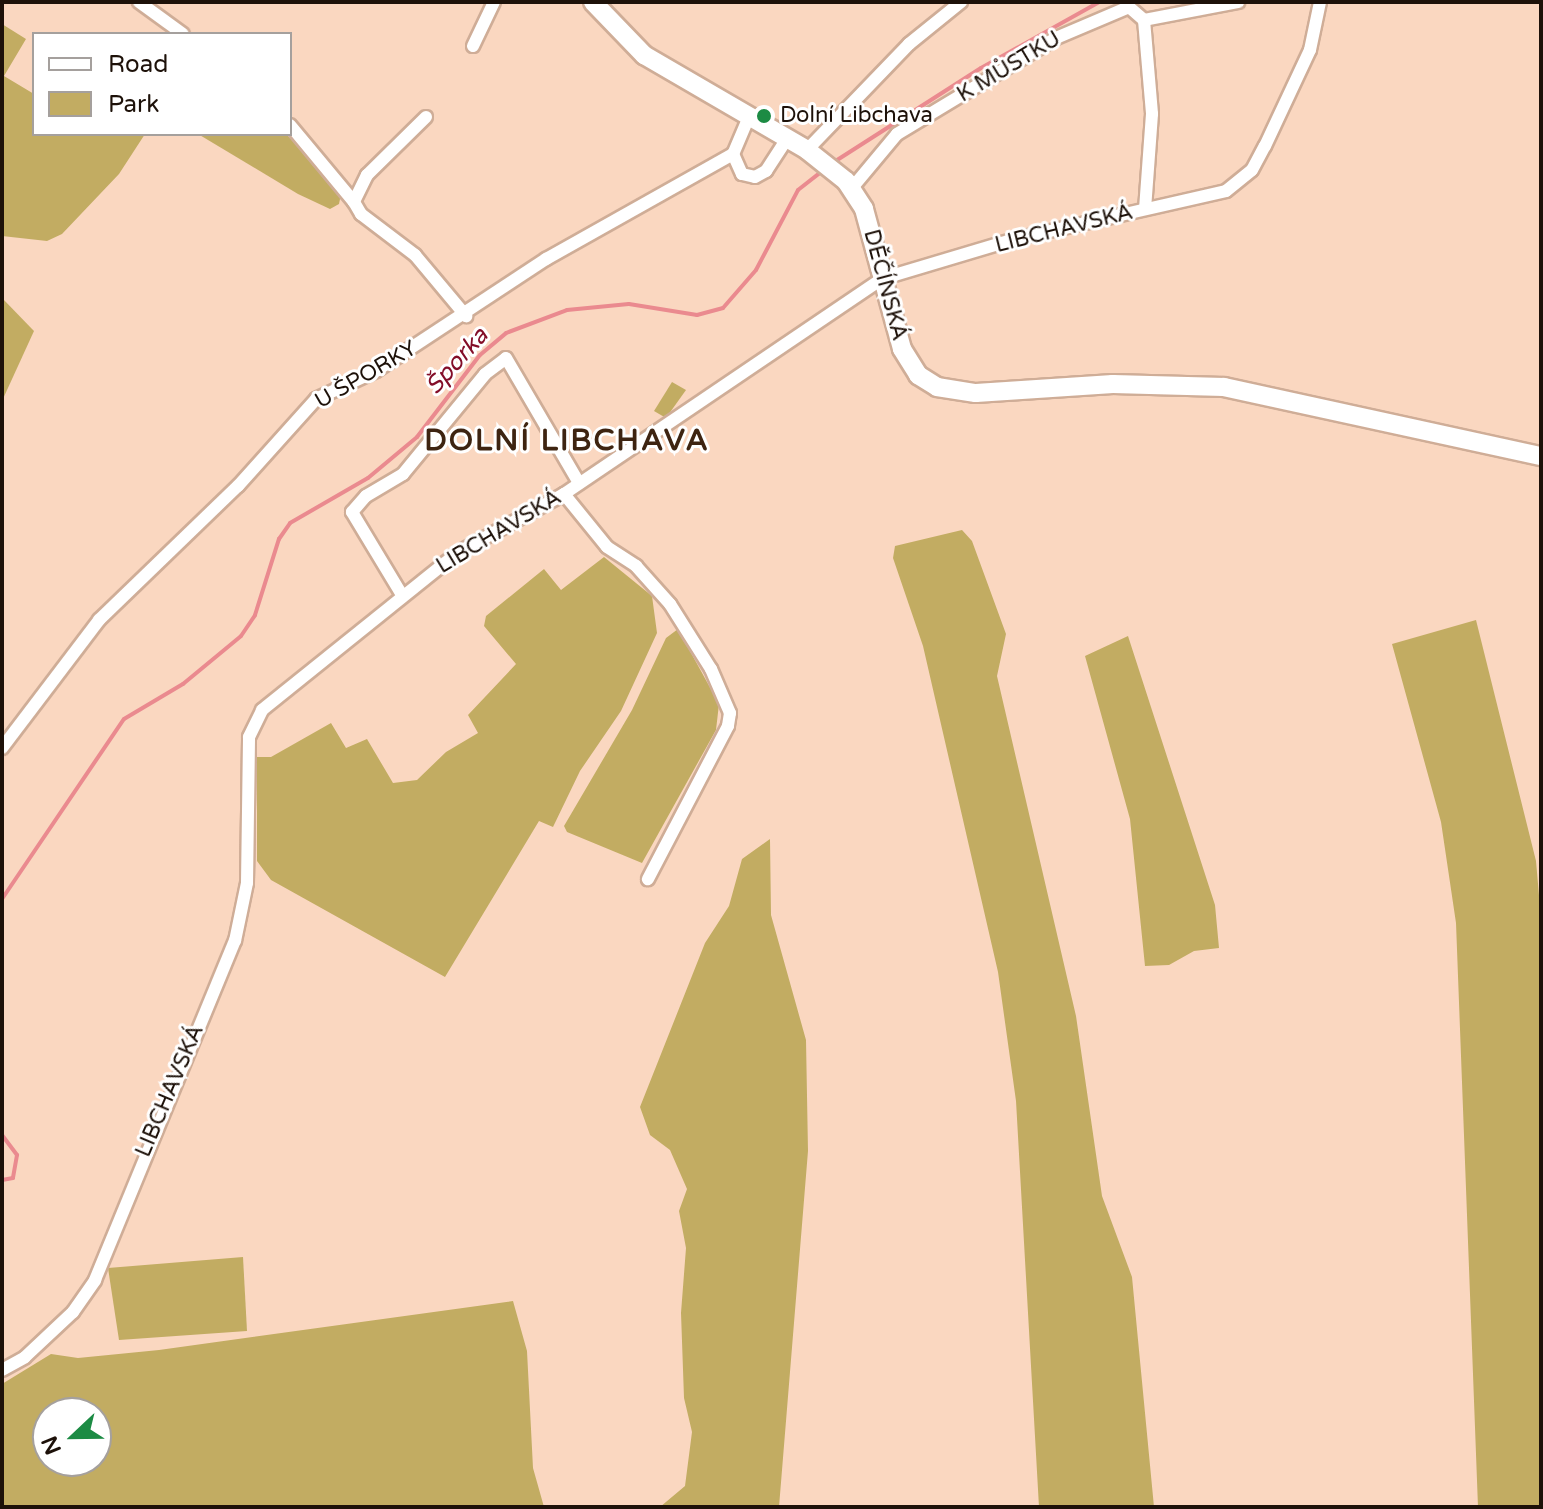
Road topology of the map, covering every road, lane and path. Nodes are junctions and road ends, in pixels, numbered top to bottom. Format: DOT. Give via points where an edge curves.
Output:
graph roads {
  1 [pos="139,2"];
  2 [pos="494,2"];
  3 [pos="593,2"];
  4 [pos="941,2"];
  5 [pos="961,2"];
  6 [pos="1238,2"];
  7 [pos="1320,2"];
  8 [pos="1129,5"];
  9 [pos="938,16"];
  10 [pos="1144,20"];
  11 [pos="180,32"];
  12 [pos="473,46"];
  13 [pos="426,117"];
  14 [pos="748,119"];
  15 [pos="292,127"];
  16 [pos="787,139"];
  17 [pos="733,154"];
  18 [pos="812,154"];
  19 [pos="846,181"];
  20 [pos="354,202"];
  21 [pos="1145,209"];
  22 [pos="881,279"];
  23 [pos="466,316"];
  24 [pos="1541,456"];
  25 [pos="579,483"];
  26 [pos="564,494"];
  27 [pos="402,595"];
  28 [pos="2,748"];
  29 [pos="648,879"];
  30 [pos="2,1370"];
  1 -- 11 [label="street"];
  2 -- 12 [label="street"];
  3 -- 14 [label="main road, DĚČÍNSKÁ" via="644,55"];
  4 -- 9 [label="street"];
  5 -- 9 [label="street"];
  6 -- 10 [label="street"];
  7 -- 21 [label="street, LIBCHAVSKÁ" via="1310,50 1252,170 1215,195"];
  8 -- 10 [label="street, K MŮSTKU"];
  8 -- 19 [label="street, K MŮSTKU" via="1056,38 897,134 878,164"];
  9 -- 18 [label="street"];
  10 -- 21 [label="street" via="1152,114"];
  13 -- 20 [label="street" via="367,175"];
  14 -- 16 [label="main road, DĚČÍNSKÁ"];
  14 -- 17 [label="street"];
  15 -- 20 [label="street"];
  16 -- 17 [label="street" via="766,171 755,177 734,166"];
  16 -- 18 [label="main road, DĚČÍNSKÁ"];
  17 -- 23 [label="street, U ŠPORKY" via="546,259"];
  18 -- 19 [label="main road, DĚČÍNSKÁ"];
  19 -- 22 [label="main road, DĚČÍNSKÁ" via="864,209"];
  20 -- 23 [label="street" via="361,214 415,255"];
  21 -- 22 [label="street, LIBCHAVSKÁ" via="1015,239"];
  22 -- 24 [label="main road, DĚČÍNSKÁ" via="906,357 923,379 945,390 1224,387"];
  22 -- 25 [label="street, LIBCHAVSKÁ"];
  23 -- 28 [label="street, U ŠPORKY" via="376,371 316,399 238,486 99,620"];
  25 -- 26 [label="street, LIBCHAVSKÁ"];
  25 -- 27 [label="street" via="506,358 485,374 403,474 366,496 352,512"];
  26 -- 27 [label="street, LIBCHAVSKÁ" via="457,553"];
  26 -- 29 [label="street" via="607,547 636,566 670,604 711,669 730,713"];
  27 -- 30 [label="street, LIBCHAVSKÁ" via="283,692 253,724 247,883 235,941 95,1280 73,1312 25,1357"];
}
